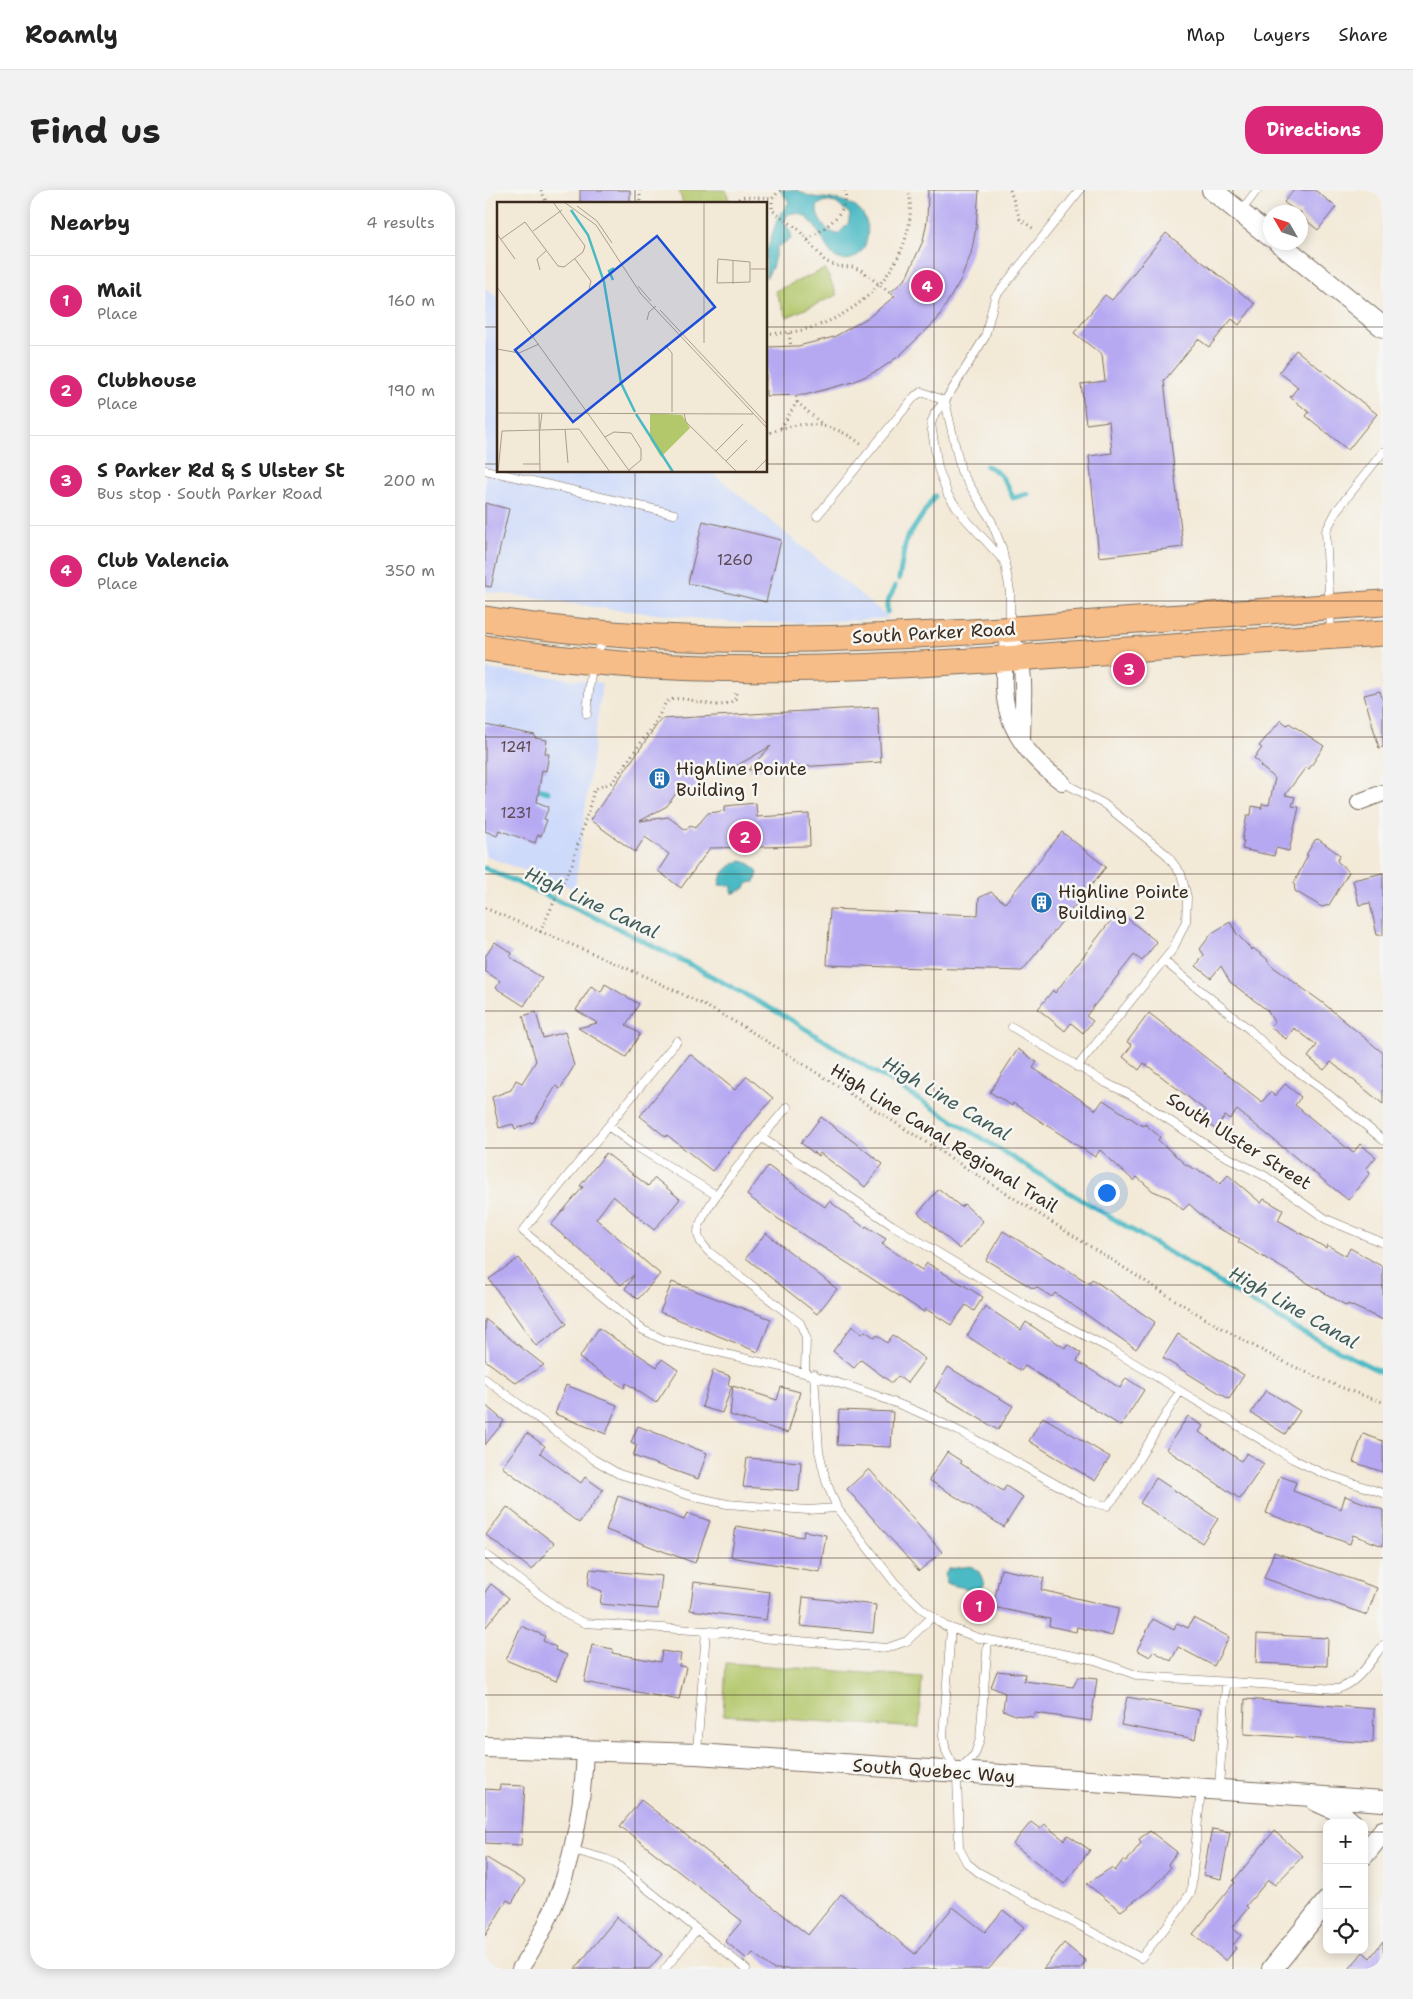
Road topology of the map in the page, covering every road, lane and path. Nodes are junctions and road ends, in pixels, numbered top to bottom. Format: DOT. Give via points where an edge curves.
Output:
graph roads {
  1 [pos="541,190"];
  2 [pos="845,190"];
  3 [pos="909,190"];
  4 [pos="1009,190"];
  5 [pos="1080,190"];
  6 [pos="1212,190"];
  7 [pos="1257,190"];
  8 [pos="779,191"];
  9 [pos="771,199"];
  10 [pos="546,202"];
  11 [pos="738,202"];
  12 [pos="1240,213"];
  13 [pos="1263,231"];
  14 [pos="1042,236"];
  15 [pos="808,240"];
  16 [pos="1288,250"];
  17 [pos="879,285"];
  18 [pos="890,294"];
  19 [pos="1383,327"];
  20 [pos="767,333"];
  21 [pos="789,333"];
  22 [pos="791,347"];
  23 [pos="796,395"];
  24 [pos="945,401"];
  25 [pos="797,402"];
  26 [pos="823,425"];
  27 [pos="781,428"];
  28 [pos="848,434"];
  29 [pos="767,435"];
  30 [pos="1383,452"];
  31 [pos="485,470"];
  32 [pos="674,514"];
  33 [pos="817,516"];
  34 [pos="1005,562"];
  35 [pos="1383,603"];
  36 [pos="1329,607"];
  37 [pos="485,619"];
  38 [pos="1011,630"];
  39 [pos="1383,633"];
  40 [pos="613,634"];
  41 [pos="1331,636"];
  42 [pos="485,648"];
  43 [pos="1012,659"];
  44 [pos="594,662"];
  45 [pos="736,693"];
  46 [pos="587,714"];
  47 [pos="1062,782"];
  48 [pos="1383,793"];
  49 [pos="1359,802"];
  50 [pos="485,908"];
  51 [pos="540,932"];
  52 [pos="1164,961"];
  53 [pos="1012,1027"];
  54 [pos="677,1041"];
  55 [pos="1077,1066"];
  56 [pos="787,1108"];
  57 [pos="608,1126"];
  58 [pos="762,1138"];
  59 [pos="1383,1140"];
  60 [pos="716,1195"];
  61 [pos="1383,1243"];
  62 [pos="809,1373"];
  63 [pos="485,1379"];
  64 [pos="1180,1391"];
  65 [pos="1383,1402"];
  66 [pos="1383,1493"];
  67 [pos="837,1508"];
  68 [pos="485,1554"];
  69 [pos="932,1617"];
  70 [pos="951,1629"];
  71 [pos="706,1631"];
  72 [pos="988,1640"];
  73 [pos="1383,1645"];
  74 [pos="1226,1683"];
  75 [pos="485,1747"];
  76 [pos="585,1750"];
  77 [pos="697,1754"];
  78 [pos="957,1772"];
  79 [pos="1210,1790"];
  80 [pos="1302,1796"];
  81 [pos="1383,1801"];
  82 [pos="1347,1819"];
  83 [pos="1383,1831"];
  84 [pos="573,1850"];
  85 [pos="1368,1850"];
  86 [pos="1323,1906"];
  87 [pos="697,1929"];
  88 [pos="520,1969"];
  89 [pos="665,1969"];
  90 [pos="746,1969"];
  91 [pos="1272,1969"];
  1 -- 10 [label="path"];
  2 -- 15 [label="path" via="839,212 828,227"];
  3 -- 17 [label="path" via="911,202 905,236 890,270"];
  4 -- 14 [label="path" via="1020,219"];
  5 -- 14 [label="lane"];
  6 -- 12 [label="street"];
  7 -- 12 [label="lane"];
  8 -- 9 [label="path"];
  9 -- 11 [label="path" via="745,197"];
  9 -- 15 [label="path" via="771,210 798,228"];
  12 -- 13 [label="street"];
  14 -- 24 [label="lane" via="995,297 985,337"];
  15 -- 17 [label="path" via="830,264 861,270"];
  16 -- 19 [label="street"];
  17 -- 18 [label="path"];
  17 -- 21 [label="path" via="843,315 809,329"];
  20 -- 21 [label="path"];
  21 -- 22 [label="path"];
  23 -- 25 [label="path"];
  24 -- 33 [label="lane" via="922,392 915,396"];
  24 -- 34 [label="lane" via="961,470 993,524"];
  24 -- 34 [label="lane" via="931,424 941,478 958,510"];
  25 -- 26 [label="path"];
  25 -- 27 [label="path"];
  26 -- 27 [label="path"];
  26 -- 28 [label="path"];
  27 -- 29 [label="path"];
  30 -- 36 [label="lane" via="1337,510 1326,531"];
  31 -- 32 [label="lane"];
  34 -- 38 [label="lane"];
  35 -- 36 [label="main road, South Parker Road"];
  36 -- 38 [label="main road, South Parker Road"];
  36 -- 41 [label="lane"];
  37 -- 40 [label="main road, South Parker Road"];
  38 -- 40 [label="main road, South Parker Road" via="758,641 683,640"];
  38 -- 43 [label="street"];
  39 -- 41 [label="main road, South Parker Road"];
  40 -- 44 [label="lane" via="603,642"];
  41 -- 43 [label="main road, South Parker Road"];
  42 -- 44 [label="main road, South Parker Road"];
  43 -- 44 [label="main road, South Parker Road" via="871,668 752,670"];
  43 -- 47 [label="street" via="1009,719 1035,760"];
  44 -- 46 [label="lane"];
  45 -- 51 [label="path" via="735,699 725,704 676,699 666,702 614,780 594,791 568,872"];
  47 -- 52 [label="lane" via="1104,804 1177,867 1185,887 1187,915 1179,940"];
  48 -- 49 [label="street"];
  50 -- 51 [label="path, High Line Canal Regional Trail"];
  51 -- 65 [label="path, High Line Canal Regional Trail" via="658,982 720,1013 1175,1299 1287,1362"];
  52 -- 55 [label="lane"];
  52 -- 59 [label="lane"];
  53 -- 55 [label="lane, South Ulster Street"];
  54 -- 57 [label="lane"];
  55 -- 61 [label="lane, South Ulster Street" via="1131,1095 1219,1153 1265,1176 1326,1219"];
  56 -- 58 [label="lane"];
  57 -- 60 [label="lane"];
  57 -- 62 [label="lane" via="523,1231 653,1336"];
  58 -- 60 [label="lane"];
  58 -- 64 [label="lane" via="901,1230 1024,1304 1094,1339"];
  60 -- 62 [label="lane" via="699,1228 699,1239 716,1257 800,1324 805,1336"];
  62 -- 64 [label="lane" via="914,1410 1087,1501 1103,1506 1117,1495"];
  62 -- 67 [label="lane" via="819,1451"];
  63 -- 67 [label="lane" via="593,1459 619,1474 727,1504 808,1510"];
  64 -- 66 [label="lane" via="1306,1467"];
  67 -- 69 [label="lane" via="886,1572"];
  68 -- 71 [label="lane" via="581,1623"];
  69 -- 70 [label="lane"];
  69 -- 71 [label="lane" via="907,1641 887,1648"];
  70 -- 72 [label="lane"];
  70 -- 78 [label="lane" via="943,1736 946,1751"];
  71 -- 77 [label="lane"];
  72 -- 74 [label="lane" via="1089,1658 1139,1676"];
  72 -- 78 [label="lane" via="980,1739 975,1754"];
  73 -- 74 [label="lane" via="1355,1679 1341,1688"];
  74 -- 79 [label="lane"];
  75 -- 76 [label="street, South Quebec Way"];
  76 -- 77 [label="street, South Quebec Way"];
  76 -- 84 [label="street" via="581,1809"];
  77 -- 78 [label="street, South Quebec Way"];
  78 -- 79 [label="street, South Quebec Way"];
  78 -- 79 [label="lane" via="957,1840 967,1863 985,1876 1141,1958 1191,1892"];
  79 -- 80 [label="street, South Quebec Way"];
  80 -- 81 [label="street, South Quebec Way"];
  80 -- 82 [label="street" via="1329,1806"];
  83 -- 85 [label="street"];
  84 -- 87 [label="lane" via="615,1863"];
  84 -- 88 [label="street" via="550,1916"];
  86 -- 91 [label="street"];
  87 -- 89 [label="lane"];
  87 -- 90 [label="lane"];
}
